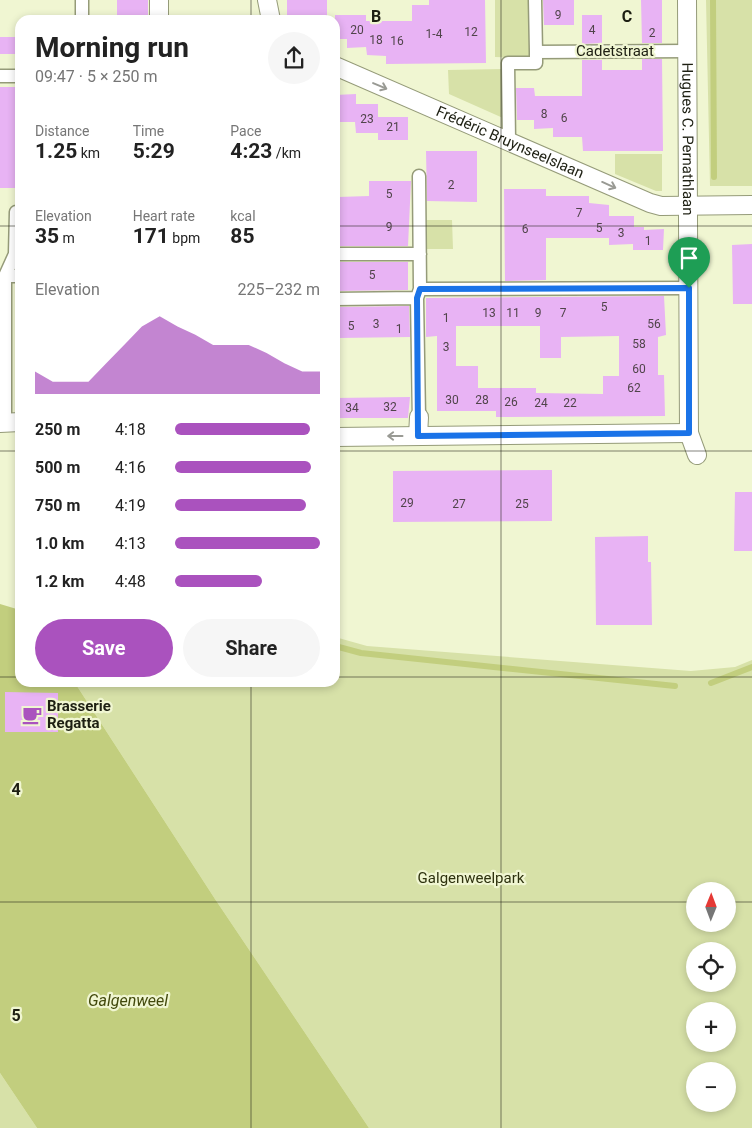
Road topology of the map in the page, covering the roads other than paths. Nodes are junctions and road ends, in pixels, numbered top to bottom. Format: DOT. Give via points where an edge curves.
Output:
graph roads {
  1 [pos="82,0"];
  2 [pos="159,0"];
  3 [pos="266,0"];
  4 [pos="535,0"];
  5 [pos="688,0"];
  6 [pos="82,15"];
  7 [pos="159,15"];
  8 [pos="270,15"];
  9 [pos="688,51"];
  10 [pos="539,52"];
  11 [pos="340,68"];
  12 [pos="0,76"];
  13 [pos="15,76"];
  14 [pos="509,141"];
  15 [pos="419,176"];
  16 [pos="688,205"];
  17 [pos="752,205"];
  18 [pos="15,254"];
  19 [pos="340,254"];
  20 [pos="416,254"];
  21 [pos="5,276"];
  22 [pos="15,276"];
  23 [pos="689,288"];
  24 [pos="418,294"];
  25 [pos="340,299"];
  26 [pos="418,417"];
  27 [pos="8,422"];
  28 [pos="689,433"];
  29 [pos="418,436"];
  30 [pos="340,437"];
  31 [pos="697,455"];
  1 -- 6 [label="street"];
  2 -- 7 [label="street"];
  3 -- 8 [label="street"];
  4 -- 10 [label="street"];
  5 -- 9 [label="street, Hugues C. Pernathlaan"];
  9 -- 10 [label="street, Cadetstraat"];
  9 -- 16 [label="street, Hugues C. Pernathlaan"];
  10 -- 14 [label="street" via="536,63 508,64"];
  11 -- 14 [label="street, Frédéric Bruynseelslaan, one-way"];
  12 -- 13 [label="street"];
  14 -- 16 [label="street, Frédéric Bruynseelslaan, one-way" via="650,204"];
  15 -- 20 [label="street"];
  16 -- 17 [label="street, Frédéric Bruynseelslaan"];
  16 -- 23 [label="street, Hugues C. Pernathlaan"];
  18 -- 21 [label="street"];
  19 -- 20 [label="street"];
  20 -- 24 [label="street"];
  21 -- 22 [label="street"];
  21 -- 27 [label="street"];
  23 -- 24 [label="street" via="492,289"];
  23 -- 28 [label="street, Hugues C. Pernathlaan"];
  24 -- 25 [label="street"];
  24 -- 26 [label="street"];
  26 -- 29 [label="street"];
  28 -- 29 [label="street"];
  28 -- 31 [label="street, Hugues C. Pernathlaan"];
  29 -- 30 [label="street, one-way"];
}
